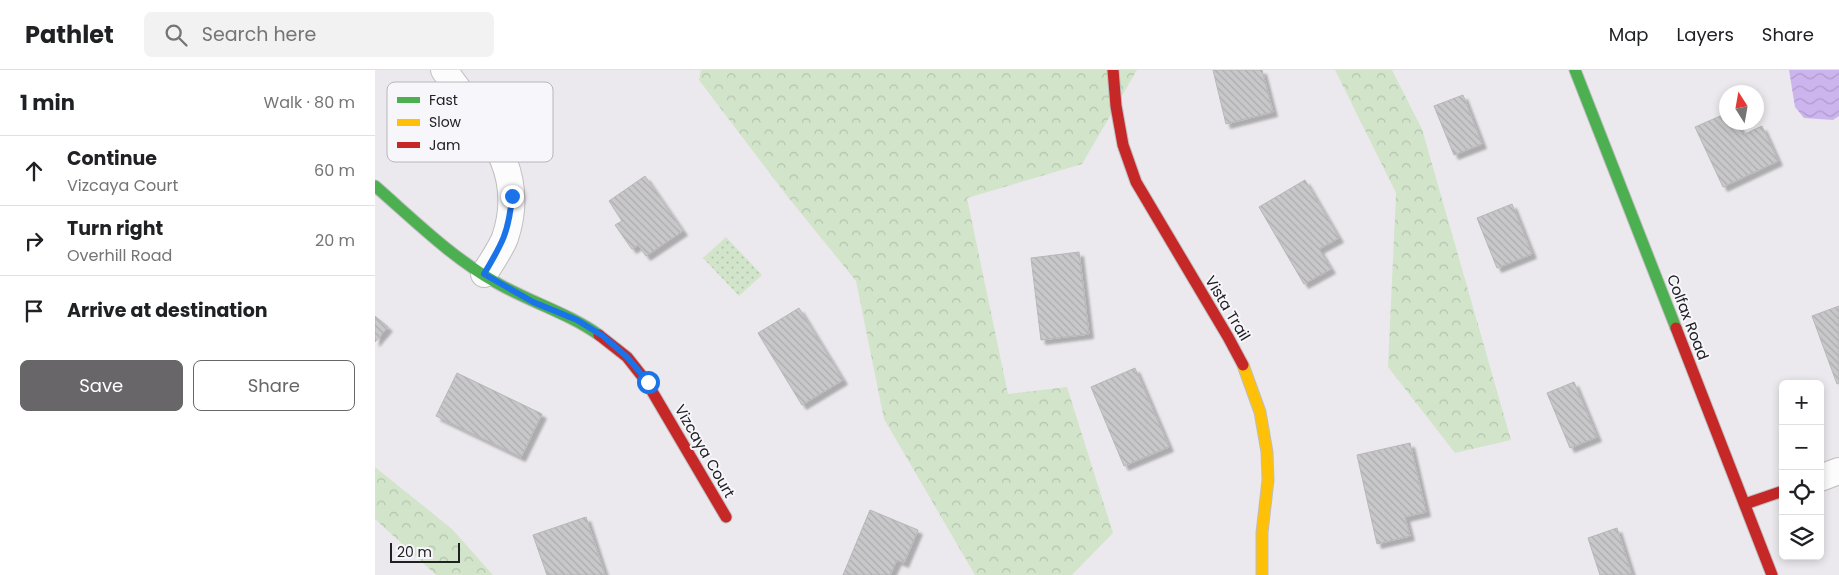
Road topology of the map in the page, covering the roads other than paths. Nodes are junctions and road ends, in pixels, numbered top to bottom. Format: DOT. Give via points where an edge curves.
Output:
graph roads {
  1 [pos="444,70"];
  2 [pos="1113,70"];
  3 [pos="1575,70"];
  4 [pos="452,82"];
  5 [pos="504,162"];
  6 [pos="375,186"];
  7 [pos="484,274"];
  8 [pos="1839,471"];
  9 [pos="1824,477"];
  10 [pos="1779,492"];
  11 [pos="1745,504"];
  12 [pos="726,517"];
  13 [pos="1262,575"];
  14 [pos="1772,575"];
  1 -- 4 [label="street"];
  2 -- 13 [label="street, Vista Trail" via="1123,145 1136,182 1230,338 1258,402 1268,474 1261,536"];
  3 -- 11 [label="street, Colfax Road"];
  5 -- 7 [label="street" via="512,196 510,219 504,240"];
  6 -- 7 [label="street, Vizcaya Court"];
  7 -- 12 [label="street, Vizcaya Court" via="533,302 577,320 603,336 627,357 648,382"];
  8 -- 9 [label="street"];
  10 -- 11 [label="street"];
  11 -- 14 [label="street, Colfax Road"];
}
